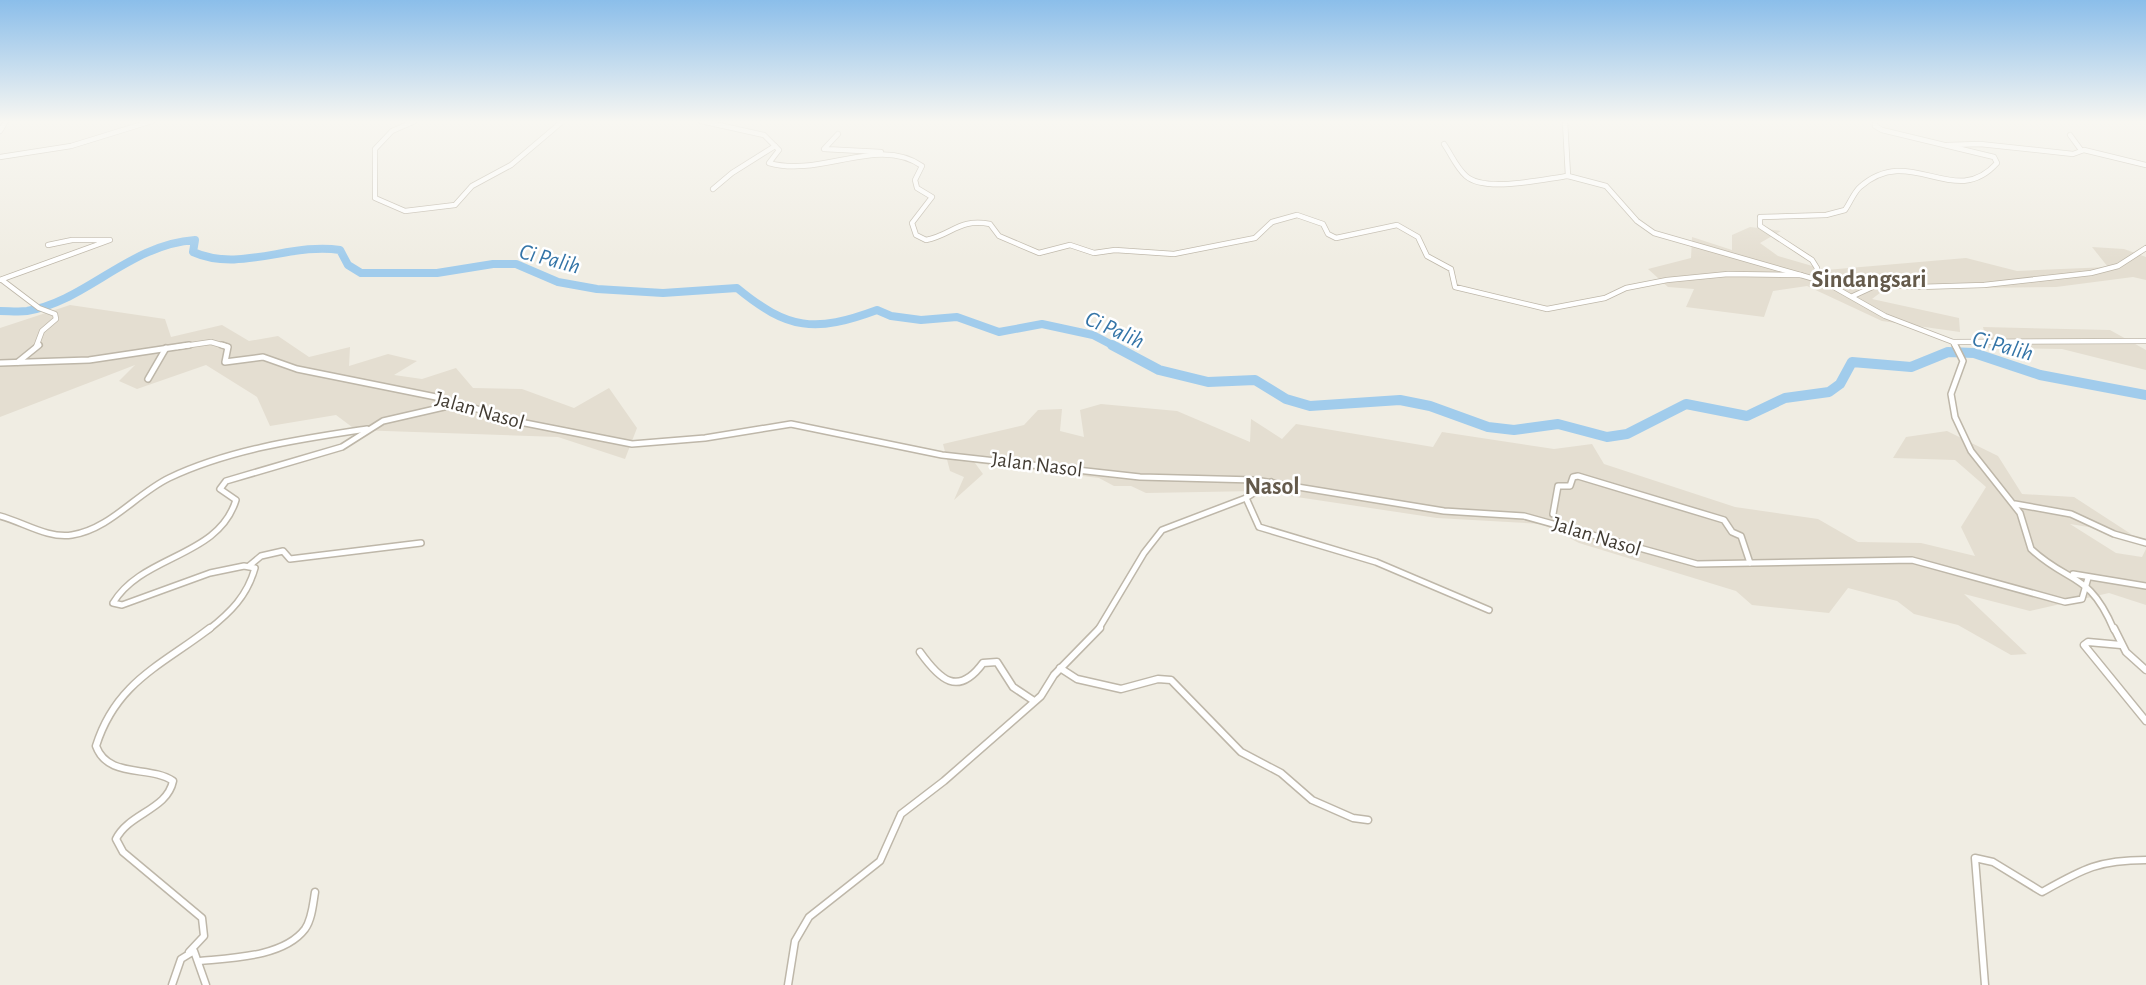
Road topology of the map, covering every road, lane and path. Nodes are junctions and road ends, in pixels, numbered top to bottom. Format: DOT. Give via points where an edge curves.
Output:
graph roads {
  1 [pos="375,167"];
  2 [pos="509,167"];
  3 [pos="745,167"];
  4 [pos="779,167"];
  5 [pos="814,167"];
  6 [pos="922,167"];
  7 [pos="1460,167"];
  8 [pos="1568,167"];
  9 [pos="1993,167"];
  10 [pos="1568,176"];
  11 [pos="713,189"];
  12 [pos="48,245"];
  13 [pos="2146,248"];
  14 [pos="1801,275"];
  15 [pos="1815,279"];
  16 [pos="0,280"];
  17 [pos="1853,296"];
  18 [pos="36,308"];
  19 [pos="2146,341"];
  20 [pos="1954,343"];
  21 [pos="166,348"];
  22 [pos="1963,361"];
  23 [pos="18,362"];
  24 [pos="0,363"];
  25 [pos="148,379"];
  26 [pos="457,404"];
  27 [pos="370,428"];
  28 [pos="1271,482"];
  29 [pos="1246,498"];
  30 [pos="2015,504"];
  31 [pos="1553,514"];
  32 [pos="0,516"];
  33 [pos="421,543"];
  34 [pos="2146,543"];
  35 [pos="1750,563"];
  36 [pos="249,566"];
  37 [pos="2088,582"];
  38 [pos="2146,586"];
  39 [pos="1489,610"];
  40 [pos="2121,645"];
  41 [pos="920,652"];
  42 [pos="1060,668"];
  43 [pos="2146,670"];
  44 [pos="1034,701"];
  45 [pos="2146,721"];
  46 [pos="1367,820"];
  47 [pos="2146,860"];
  48 [pos="314,892"];
  49 [pos="188,952"];
  50 [pos="200,961"];
  51 [pos="172,985"];
  52 [pos="206,985"];
  53 [pos="788,985"];
  54 [pos="1985,985"];
  1 -- 2 [label="street" via="375,198 408,211 455,205 472,186"];
  3 -- 11 [label="street" via="721,178"];
  4 -- 5 [label="street"];
  6 -- 14 [label="street" via="915,180 917,188 932,198 912,224 923,240 978,222 993,225 996,234 1034,253 1070,245 1094,253 1177,254 1255,238 1272,222 1297,215 1324,224 1336,238 1397,225 1418,237 1427,256 1451,269 1458,289 1547,309 1667,280 1728,274"];
  7 -- 10 [label="street" via="1466,176 1495,183"];
  8 -- 10 [label="street"];
  9 -- 15 [label="street" via="1985,177 1962,181 1896,168 1860,187 1845,210 1760,217 1760,226 1795,245 1813,262"];
  10 -- 14 [label="street" via="1606,186 1654,233"];
  12 -- 16 [label="street" via="110,240"];
  13 -- 17 [label="street" via="2119,266 2091,273 1984,285 1879,284"];
  14 -- 15 [label="street"];
  15 -- 17 [label="street"];
  16 -- 18 [label="street" via="17,288"];
  17 -- 20 [label="street" via="1885,316"];
  18 -- 23 [label="street" via="55,314 56,319 42,331 40,344"];
  19 -- 20 [label="street"];
  20 -- 22 [label="street"];
  21 -- 23 [label="street, Jalan Nasol" via="89,360"];
  21 -- 25 [label="street"];
  21 -- 26 [label="street, Jalan Nasol" via="223,344 230,350 225,362 263,357 297,369"];
  22 -- 30 [label="street" via="1951,394 1955,417 1971,451"];
  23 -- 24 [label="street, Jalan Nasol"];
  26 -- 27 [label="street"];
  26 -- 28 [label="street, Jalan Nasol" via="632,444 791,424 942,455 1140,477"];
  27 -- 32 [label="street" via="298,439 209,463 163,481 99,524 72,535"];
  27 -- 36 [label="street" via="342,447 223,482 220,489 236,500 229,523 124,584 113,603 122,605 224,569"];
  28 -- 29 [label="street"];
  28 -- 35 [label="street, Jalan Nasol" via="1444,511 1524,516 1682,562"];
  29 -- 39 [label="street" via="1259,527 1348,552"];
  29 -- 42 [label="street" via="1162,530 1107,619"];
  30 -- 34 [label="street" via="2078,516 2111,533"];
  30 -- 37 [label="street" via="2031,549"];
  31 -- 35 [label="street" via="1558,486 1570,486 1578,476 1724,520 1741,536"];
  33 -- 36 [label="street" via="290,559 284,551 267,554"];
  35 -- 37 [label="street, Jalan Nasol" via="1924,562 2065,602 2079,601"];
  36 -- 49 [label="street" via="254,574 236,604 208,631 131,684 96,746 97,752 123,771 161,775 173,781 169,795 127,822 116,839 123,852 202,918 204,936"];
  37 -- 38 [label="street"];
  37 -- 40 [label="street"];
  40 -- 43 [label="street"];
  40 -- 45 [label="street" via="2084,645"];
  41 -- 44 [label="street" via="933,668 959,684 971,680 984,663 998,662 1013,687"];
  42 -- 44 [label="street"];
  42 -- 46 [label="street" via="1076,679 1109,682 1124,689 1171,680 1243,753 1281,773 1311,800"];
  44 -- 53 [label="street" via="897,818 880,861 809,917 795,941"];
  47 -- 54 [label="street" via="2110,860 2087,867 2042,892 1997,864 1975,858"];
  48 -- 50 [label="street" via="310,919 296,939 254,954"];
  49 -- 50 [label="street" via="197,953"];
  49 -- 51 [label="street" via="180,960"];
  50 -- 52 [label="street"];
}
